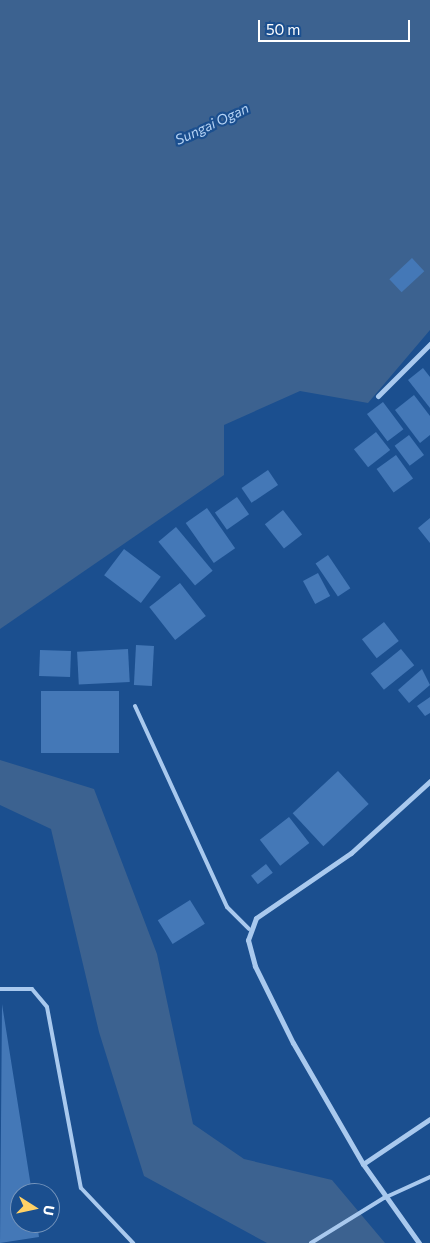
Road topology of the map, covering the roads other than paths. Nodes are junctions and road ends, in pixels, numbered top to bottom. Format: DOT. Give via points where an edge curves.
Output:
graph roads {
  1 [pos="430,344"];
  2 [pos="378,396"];
  3 [pos="135,706"];
  4 [pos="430,781"];
  5 [pos="249,929"];
  6 [pos="0,988"];
  7 [pos="430,1119"];
  8 [pos="362,1164"];
  9 [pos="430,1178"];
  10 [pos="384,1198"];
  11 [pos="133,1243"];
  12 [pos="311,1243"];
  13 [pos="419,1243"];
  1 -- 2 [label="street"];
  3 -- 5 [label="lane" via="227,907"];
  4 -- 5 [label="street" via="351,853 256,918"];
  5 -- 8 [label="street" via="255,966"];
  6 -- 11 [label="lane" via="23,986 44,1002 81,1188"];
  7 -- 8 [label="street"];
  8 -- 10 [label="street"];
  9 -- 10 [label="lane"];
  10 -- 12 [label="lane"];
  10 -- 13 [label="street"];
}
